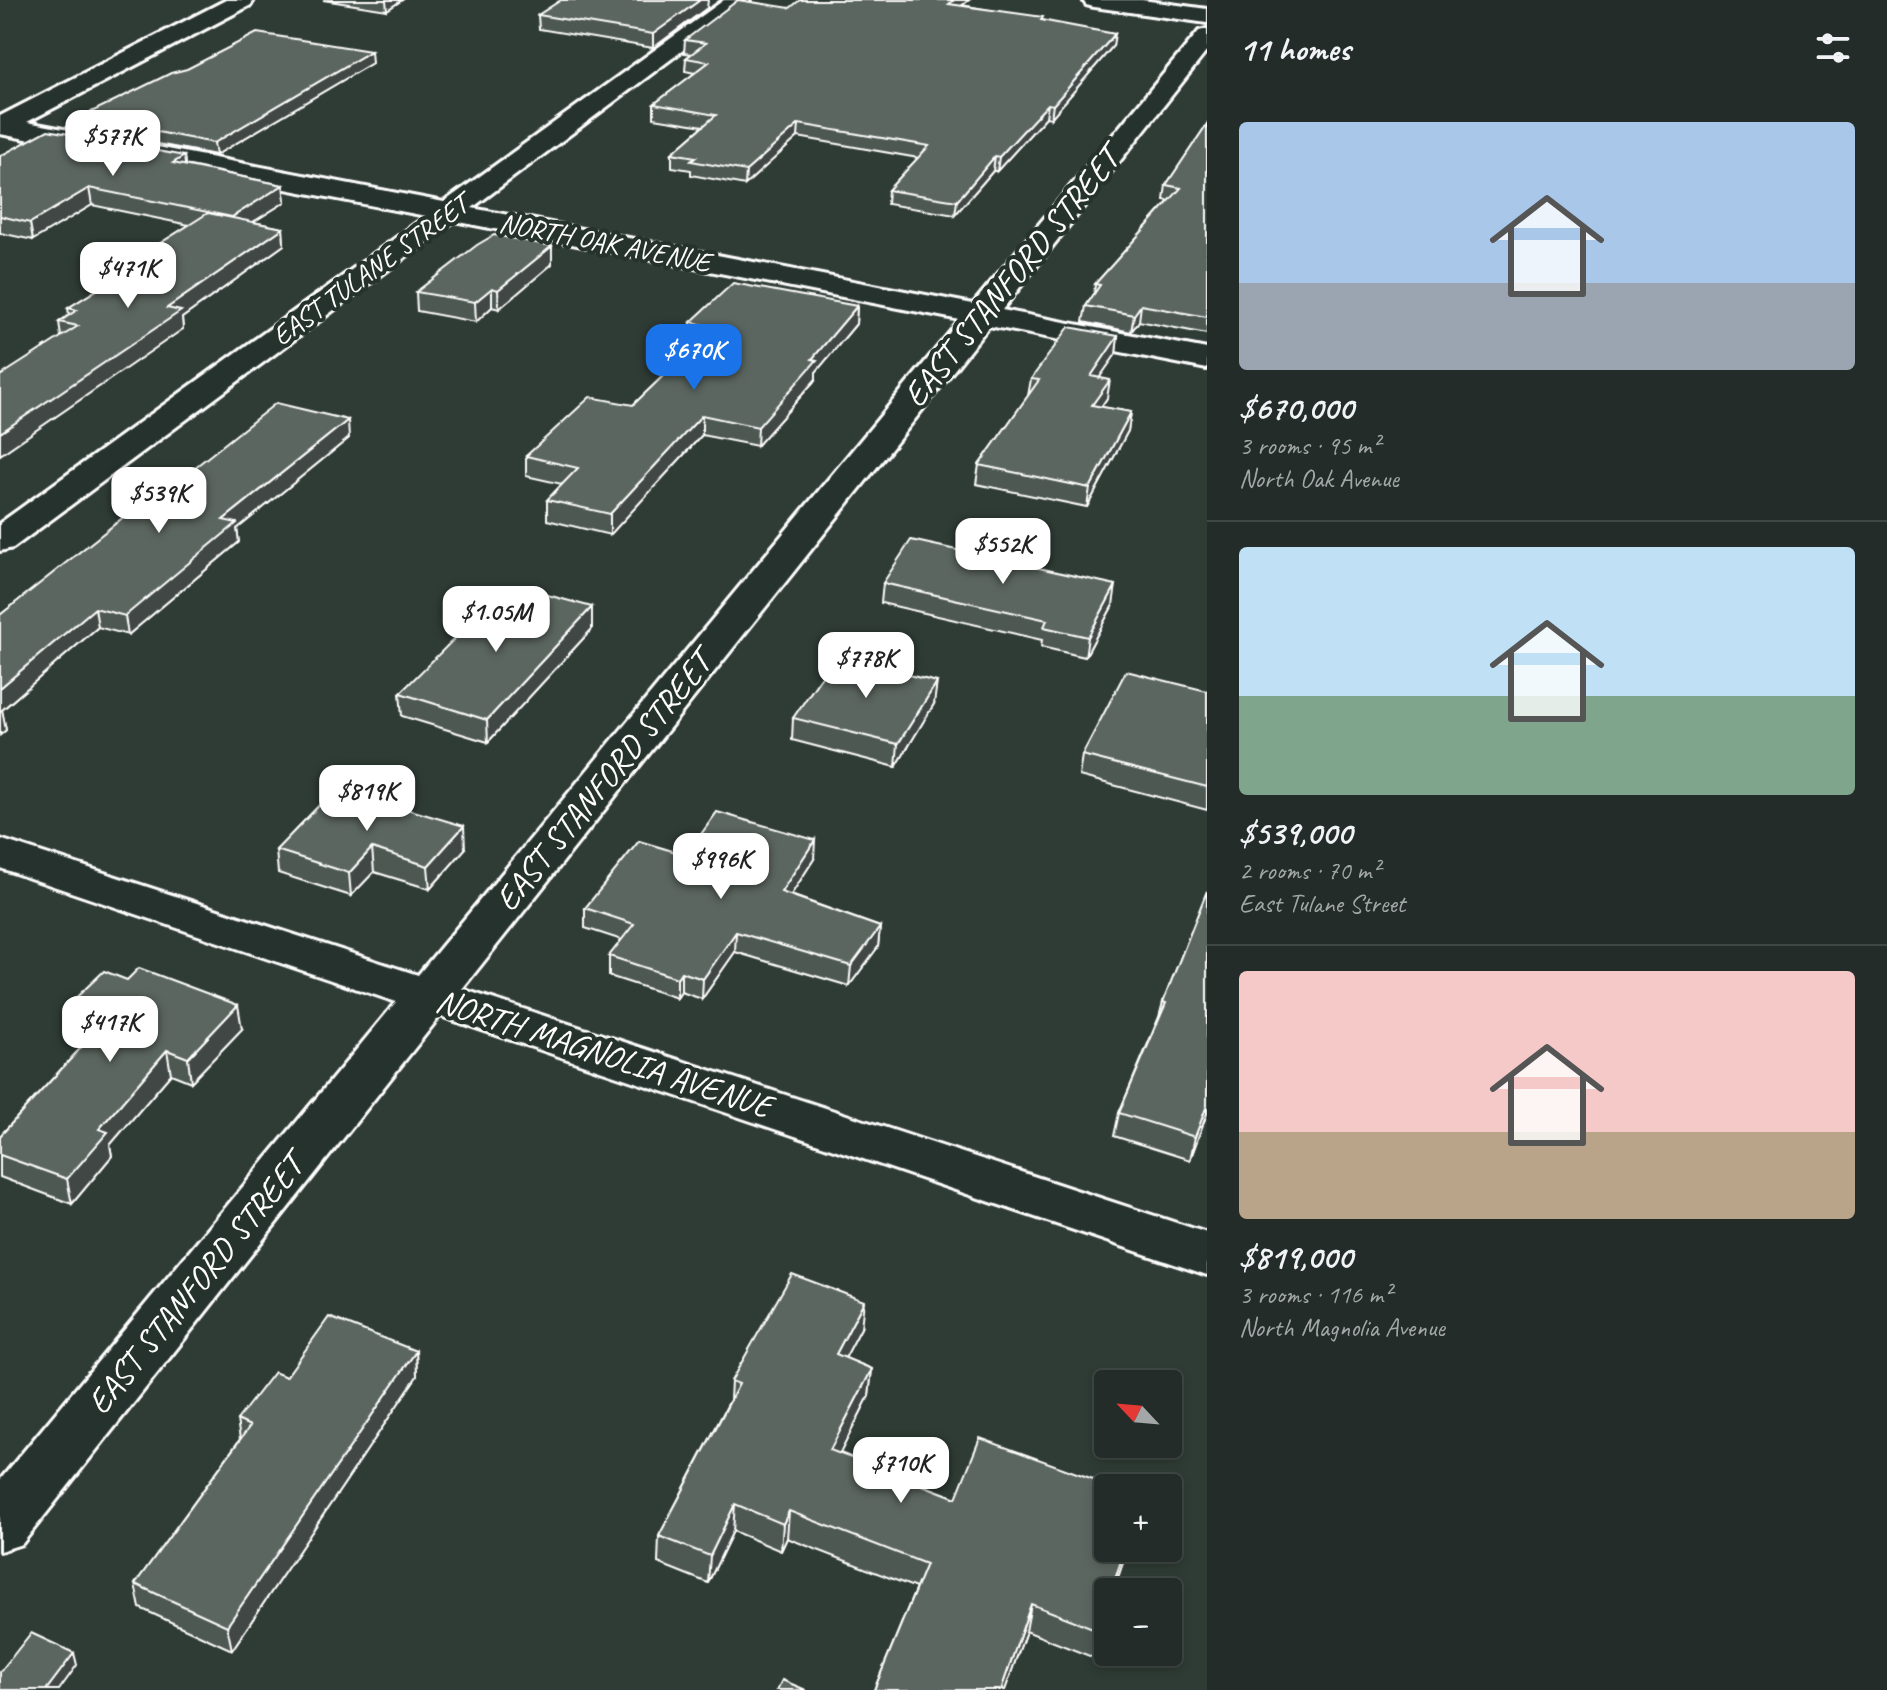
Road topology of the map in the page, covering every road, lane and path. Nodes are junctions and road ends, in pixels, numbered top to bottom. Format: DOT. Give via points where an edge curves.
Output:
graph roads {
  1 [pos="243,0"];
  2 [pos="739,0"];
  3 [pos="1094,0"];
  4 [pos="1207,16"];
  5 [pos="1207,36"];
  6 [pos="2,126"];
  7 [pos="450,211"];
  8 [pos="981,315"];
  9 [pos="1207,359"];
  10 [pos="0,540"];
  11 [pos="0,853"];
  12 [pos="429,996"];
  13 [pos="1207,1254"];
  14 [pos="0,1525"];
  1 -- 6 [label="street"];
  2 -- 7 [label="street, EAST TULANE STREET"];
  3 -- 4 [label="street"];
  5 -- 8 [label="street, EAST STANFORD STREET"];
  6 -- 7 [label="street, NORTH OAK AVENUE"];
  7 -- 8 [label="street, NORTH OAK AVENUE"];
  7 -- 10 [label="street, EAST TULANE STREET"];
  8 -- 9 [label="street, NORTH OAK AVENUE"];
  8 -- 12 [label="street, EAST STANFORD STREET"];
  11 -- 12 [label="street, NORTH MAGNOLIA AVENUE"];
  12 -- 13 [label="street, NORTH MAGNOLIA AVENUE"];
  12 -- 14 [label="street, EAST STANFORD STREET"];
}
